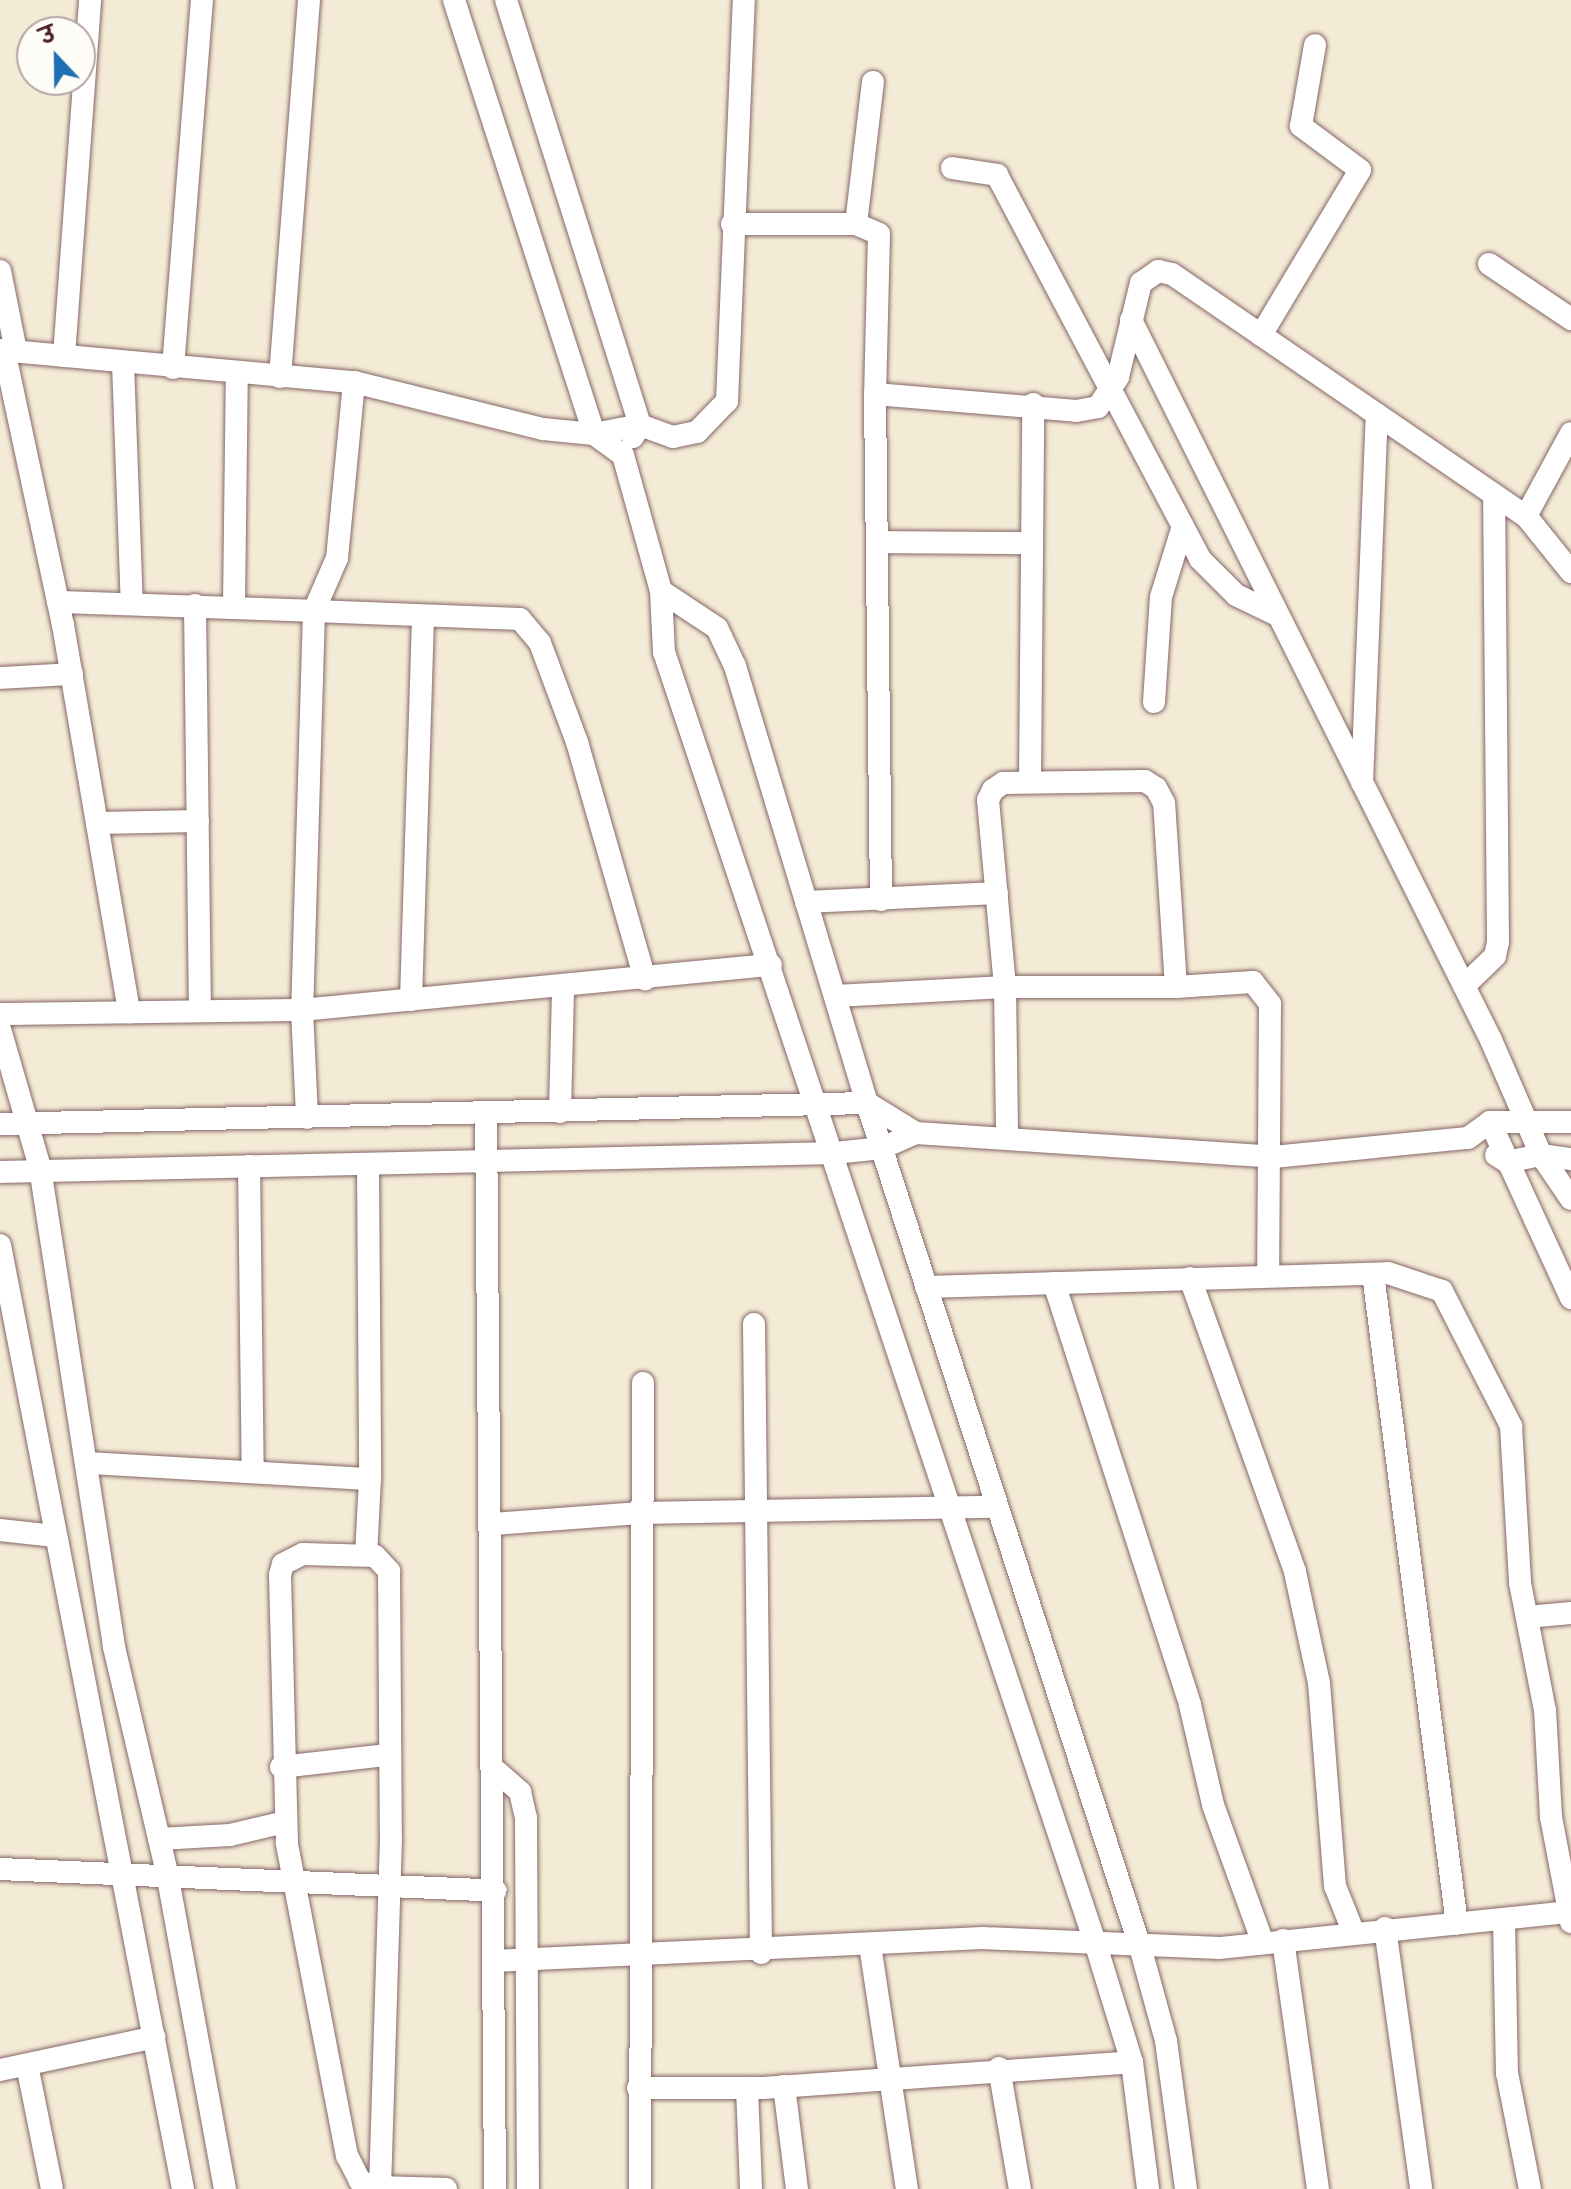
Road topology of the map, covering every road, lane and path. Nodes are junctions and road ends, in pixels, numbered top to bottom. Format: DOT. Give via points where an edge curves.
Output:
graph roads {
  1 [pos="90,0"];
  2 [pos="202,0"];
  3 [pos="309,0"];
  4 [pos="454,0"];
  5 [pos="506,0"];
  6 [pos="744,0"];
  7 [pos="1315,45"];
  8 [pos="873,82"];
  9 [pos="952,168"];
  10 [pos="732,224"];
  11 [pos="856,224"];
  12 [pos="1489,264"];
  13 [pos="0,271"];
  14 [pos="1571,319"];
  15 [pos="1131,320"];
  16 [pos="1261,335"];
  17 [pos="7,350"];
  18 [pos="64,356"];
  19 [pos="123,363"];
  20 [pos="173,368"];
  21 [pos="237,375"];
  22 [pos="280,377"];
  23 [pos="354,382"];
  24 [pos="1112,391"];
  25 [pos="875,394"];
  26 [pos="1033,404"];
  27 [pos="1377,414"];
  28 [pos="640,425"];
  29 [pos="1571,433"];
  30 [pos="594,434"];
  31 [pos="623,455"];
  32 [pos="1494,500"];
  33 [pos="1526,516"];
  34 [pos="1183,526"];
  35 [pos="877,542"];
  36 [pos="1032,543"];
  37 [pos="1571,572"];
  38 [pos="661,591"];
  39 [pos="58,602"];
  40 [pos="132,603"];
  41 [pos="195,605"];
  42 [pos="234,606"];
  43 [pos="314,611"];
  44 [pos="1277,615"];
  45 [pos="423,616"];
  46 [pos="72,674"];
  47 [pos="0,678"];
  48 [pos="1154,702"];
  49 [pos="1030,782"];
  50 [pos="1362,784"];
  51 [pos="198,821"];
  52 [pos="97,823"];
  53 [pos="997,893"];
  54 [pos="881,900"];
  55 [pos="806,902"];
  56 [pos="771,965"];
  57 [pos="645,979"];
  58 [pos="563,986"];
  59 [pos="1464,986"];
  60 [pos="1005,987"];
  61 [pos="1176,987"];
  62 [pos="835,996"];
  63 [pos="411,1000"];
  64 [pos="302,1010"];
  65 [pos="200,1011"];
  66 [pos="129,1012"];
  67 [pos="0,1014"];
  68 [pos="0,1029"];
  69 [pos="867,1103"];
  70 [pos="820,1105"];
  71 [pos="560,1112"];
  72 [pos="486,1113"];
  73 [pos="307,1118"];
  74 [pos="1526,1121"];
  75 [pos="1490,1122"];
  76 [pos="1571,1122"];
  77 [pos="0,1124"];
  78 [pos="28,1124"];
  79 [pos="916,1133"];
  80 [pos="1007,1136"];
  81 [pos="1468,1138"];
  82 [pos="882,1148"];
  83 [pos="835,1153"];
  84 [pos="1541,1155"];
  85 [pos="1273,1157"];
  86 [pos="1571,1159"];
  87 [pos="1507,1162"];
  88 [pos="490,1163"];
  89 [pos="368,1164"];
  90 [pos="249,1166"];
  91 [pos="40,1168"];
  92 [pos="0,1172"];
  93 [pos="1571,1199"];
  94 [pos="0,1245"];
  95 [pos="1373,1274"];
  96 [pos="1268,1276"];
  97 [pos="1190,1278"];
  98 [pos="1054,1283"];
  99 [pos="926,1287"];
  100 [pos="1571,1298"];
  101 [pos="754,1324"];
  102 [pos="643,1383"];
  103 [pos="89,1463"];
  104 [pos="253,1472"];
  105 [pos="370,1479"];
  106 [pos="949,1505"];
  107 [pos="996,1507"];
  108 [pos="761,1510"];
  109 [pos="640,1513"];
  110 [pos="493,1524"];
  111 [pos="0,1530"];
  112 [pos="55,1536"];
  113 [pos="366,1555"];
  114 [pos="1571,1613"];
  115 [pos="1527,1617"];
  116 [pos="387,1755"];
  117 [pos="281,1767"];
  118 [pos="494,1769"];
  119 [pos="285,1822"];
  120 [pos="159,1839"];
  121 [pos="0,1869"];
  122 [pos="119,1870"];
  123 [pos="167,1873"];
  124 [pos="295,1881"];
  125 [pos="388,1891"];
  126 [pos="496,1891"];
  127 [pos="1570,1915"];
  128 [pos="1504,1920"];
  129 [pos="1457,1924"];
  130 [pos="1385,1928"];
  131 [pos="1353,1931"];
  132 [pos="1273,1941"];
  133 [pos="1095,1942"];
  134 [pos="870,1945"];
  135 [pos="1141,1950"];
  136 [pos="761,1953"];
  137 [pos="635,1957"];
  138 [pos="530,1960"];
  139 [pos="493,1961"];
  140 [pos="155,2037"];
  141 [pos="1132,2062"];
  142 [pos="27,2065"];
  143 [pos="999,2068"];
  144 [pos="0,2070"];
  145 [pos="886,2078"];
  146 [pos="784,2086"];
  147 [pos="638,2088"];
  148 [pos="747,2088"];
  149 [pos="380,2188"];
  150 [pos="52,2189"];
  151 [pos="183,2189"];
  152 [pos="225,2189"];
  153 [pos="446,2189"];
  154 [pos="495,2189"];
  155 [pos="528,2189"];
  156 [pos="640,2189"];
  157 [pos="751,2189"];
  158 [pos="797,2189"];
  159 [pos="907,2189"];
  160 [pos="1020,2189"];
  161 [pos="1148,2189"];
  162 [pos="1186,2189"];
  163 [pos="1318,2189"];
  164 [pos="1421,2189"];
  165 [pos="1530,2189"];
  1 -- 18 [label="street"];
  2 -- 20 [label="street"];
  3 -- 22 [label="street"];
  4 -- 30 [label="street"];
  5 -- 28 [label="street"];
  6 -- 10 [label="street"];
  7 -- 16 [label="street" via="1301,126 1360,170"];
  8 -- 11 [label="street"];
  9 -- 24 [label="street" via="997,175"];
  10 -- 11 [label="street"];
  10 -- 28 [label="street" via="727,401 697,432 673,437"];
  11 -- 25 [label="street" via="870,227 883,245"];
  12 -- 14 [label="street"];
  13 -- 17 [label="street"];
  15 -- 16 [label="street" via="1141,283 1158,271"];
  15 -- 24 [label="street"];
  15 -- 44 [label="street"];
  16 -- 27 [label="street"];
  17 -- 18 [label="street"];
  17 -- 39 [label="street"];
  18 -- 19 [label="street"];
  19 -- 20 [label="street"];
  19 -- 40 [label="street"];
  20 -- 21 [label="street"];
  21 -- 22 [label="street"];
  21 -- 42 [label="street"];
  22 -- 23 [label="street"];
  23 -- 30 [label="street"];
  23 -- 43 [label="street" via="337,558"];
  24 -- 26 [label="street" via="1098,407 1076,411"];
  24 -- 34 [label="street"];
  25 -- 26 [label="street"];
  25 -- 35 [label="street"];
  26 -- 36 [label="street"];
  27 -- 32 [label="street"];
  27 -- 50 [label="street"];
  28 -- 30 [label="street"];
  28 -- 31 [label="street"];
  29 -- 33 [label="street"];
  30 -- 31 [label="street"];
  31 -- 38 [label="street"];
  32 -- 33 [label="street"];
  32 -- 59 [label="street" via="1498,942 1495,956"];
  33 -- 37 [label="street"];
  34 -- 44 [label="street" via="1216,581"];
  34 -- 48 [label="street" via="1161,597"];
  35 -- 36 [label="street"];
  35 -- 54 [label="street"];
  36 -- 49 [label="street"];
  38 -- 55 [label="street" via="717,628 735,666"];
  38 -- 56 [label="street" via="664,652"];
  39 -- 40 [label="street"];
  39 -- 46 [label="street"];
  40 -- 41 [label="street"];
  41 -- 42 [label="street"];
  41 -- 51 [label="street"];
  42 -- 43 [label="street"];
  43 -- 45 [label="street"];
  43 -- 64 [label="street"];
  44 -- 50 [label="street"];
  45 -- 57 [label="street" via="505,615 520,619 540,643 577,742"];
  45 -- 63 [label="street"];
  46 -- 47 [label="street"];
  46 -- 52 [label="street"];
  49 -- 53 [label="street" via="1003,783 988,800"];
  49 -- 61 [label="street" via="1145,781 1156,788 1164,803"];
  50 -- 59 [label="street"];
  51 -- 52 [label="street"];
  51 -- 65 [label="street"];
  52 -- 66 [label="street"];
  53 -- 54 [label="street"];
  53 -- 60 [label="street"];
  54 -- 55 [label="street"];
  55 -- 62 [label="street"];
  56 -- 57 [label="street"];
  56 -- 70 [label="street"];
  57 -- 58 [label="street"];
  58 -- 63 [label="street"];
  58 -- 71 [label="street"];
  59 -- 74 [label="street"];
  60 -- 61 [label="street"];
  60 -- 62 [label="street"];
  60 -- 80 [label="street"];
  61 -- 85 [label="street" via="1253,982 1263,989 1270,1004"];
  62 -- 69 [label="street"];
  63 -- 64 [label="street"];
  64 -- 65 [label="street"];
  64 -- 73 [label="street"];
  65 -- 66 [label="street"];
  66 -- 67 [label="street"];
  68 -- 78 [label="street"];
  69 -- 70 [label="street"];
  69 -- 79 [label="street"];
  69 -- 82 [label="street"];
  70 -- 71 [label="street"];
  70 -- 83 [label="street"];
  71 -- 72 [label="street"];
  72 -- 73 [label="street"];
  72 -- 88 [label="street"];
  73 -- 78 [label="street"];
  74 -- 75 [label="street"];
  74 -- 76 [label="street"];
  74 -- 84 [label="street"];
  75 -- 81 [label="street"];
  75 -- 87 [label="street"];
  77 -- 78 [label="street"];
  78 -- 91 [label="street"];
  79 -- 80 [label="street"];
  79 -- 82 [label="street"];
  80 -- 85 [label="street"];
  81 -- 85 [label="street"];
  81 -- 87 [label="street"];
  82 -- 83 [label="street"];
  82 -- 99 [label="street"];
  83 -- 88 [label="street"];
  83 -- 106 [label="street"];
  84 -- 86 [label="street"];
  84 -- 87 [label="street"];
  84 -- 93 [label="street"];
  85 -- 96 [label="street"];
  87 -- 100 [label="street"];
  88 -- 89 [label="street"];
  88 -- 110 [label="street"];
  89 -- 90 [label="street"];
  89 -- 105 [label="street"];
  90 -- 91 [label="street"];
  90 -- 104 [label="street"];
  91 -- 92 [label="street"];
  91 -- 103 [label="street"];
  94 -- 112 [label="street"];
  95 -- 96 [label="street"];
  95 -- 115 [label="street" via="1411,1275 1442,1291 1511,1426"];
  95 -- 129 [label="street"];
  96 -- 97 [label="street"];
  97 -- 98 [label="street"];
  97 -- 131 [label="street" via="1295,1572 1319,1683 1335,1886"];
  98 -- 99 [label="street"];
  98 -- 132 [label="street" via="1190,1705 1213,1805"];
  99 -- 107 [label="street"];
  101 -- 108 [label="street"];
  102 -- 109 [label="street"];
  103 -- 104 [label="street"];
  103 -- 120 [label="street" via="114,1647"];
  104 -- 105 [label="street"];
  105 -- 113 [label="street"];
  106 -- 107 [label="street"];
  106 -- 108 [label="street"];
  106 -- 133 [label="street"];
  107 -- 135 [label="street"];
  108 -- 109 [label="street"];
  108 -- 136 [label="street"];
  109 -- 110 [label="street"];
  109 -- 137 [label="street"];
  110 -- 118 [label="street"];
  111 -- 112 [label="street"];
  112 -- 122 [label="street"];
  113 -- 116 [label="street" via="380,1558 390,1580"];
  113 -- 117 [label="street" via="303,1554 283,1564"];
  114 -- 115 [label="street"];
  115 -- 127 [label="street"];
  116 -- 117 [label="street"];
  116 -- 125 [label="street"];
  117 -- 119 [label="street"];
  118 -- 126 [label="street"];
  118 -- 138 [label="street" via="524,1803"];
  119 -- 120 [label="street" via="230,1835"];
  119 -- 124 [label="street"];
  120 -- 123 [label="street"];
  121 -- 122 [label="street"];
  122 -- 123 [label="street"];
  122 -- 140 [label="street"];
  123 -- 124 [label="street"];
  123 -- 152 [label="street"];
  124 -- 125 [label="street"];
  124 -- 149 [label="street" via="347,2156 360,2181"];
  125 -- 126 [label="street"];
  125 -- 149 [label="street"];
  126 -- 139 [label="street"];
  127 -- 128 [label="street"];
  128 -- 129 [label="street"];
  128 -- 165 [label="street" via="1507,2073"];
  129 -- 130 [label="street"];
  130 -- 131 [label="street"];
  130 -- 164 [label="street"];
  131 -- 132 [label="street"];
  132 -- 135 [label="street"];
  132 -- 163 [label="street"];
  133 -- 134 [label="street" via="982,1938"];
  133 -- 135 [label="street"];
  133 -- 141 [label="street"];
  134 -- 136 [label="street"];
  134 -- 145 [label="street"];
  135 -- 162 [label="street" via="1166,2041"];
  136 -- 137 [label="street"];
  137 -- 138 [label="street"];
  137 -- 147 [label="street"];
  138 -- 139 [label="street"];
  138 -- 155 [label="street"];
  139 -- 154 [label="street"];
  140 -- 142 [label="street"];
  140 -- 151 [label="street"];
  141 -- 143 [label="street"];
  141 -- 161 [label="street"];
  142 -- 144 [label="street"];
  142 -- 150 [label="street"];
  143 -- 145 [label="street"];
  143 -- 160 [label="street"];
  145 -- 146 [label="street"];
  145 -- 159 [label="street"];
  146 -- 148 [label="street"];
  146 -- 158 [label="street"];
  147 -- 148 [label="street"];
  147 -- 156 [label="street"];
  148 -- 157 [label="street"];
  149 -- 153 [label="street"];
}
